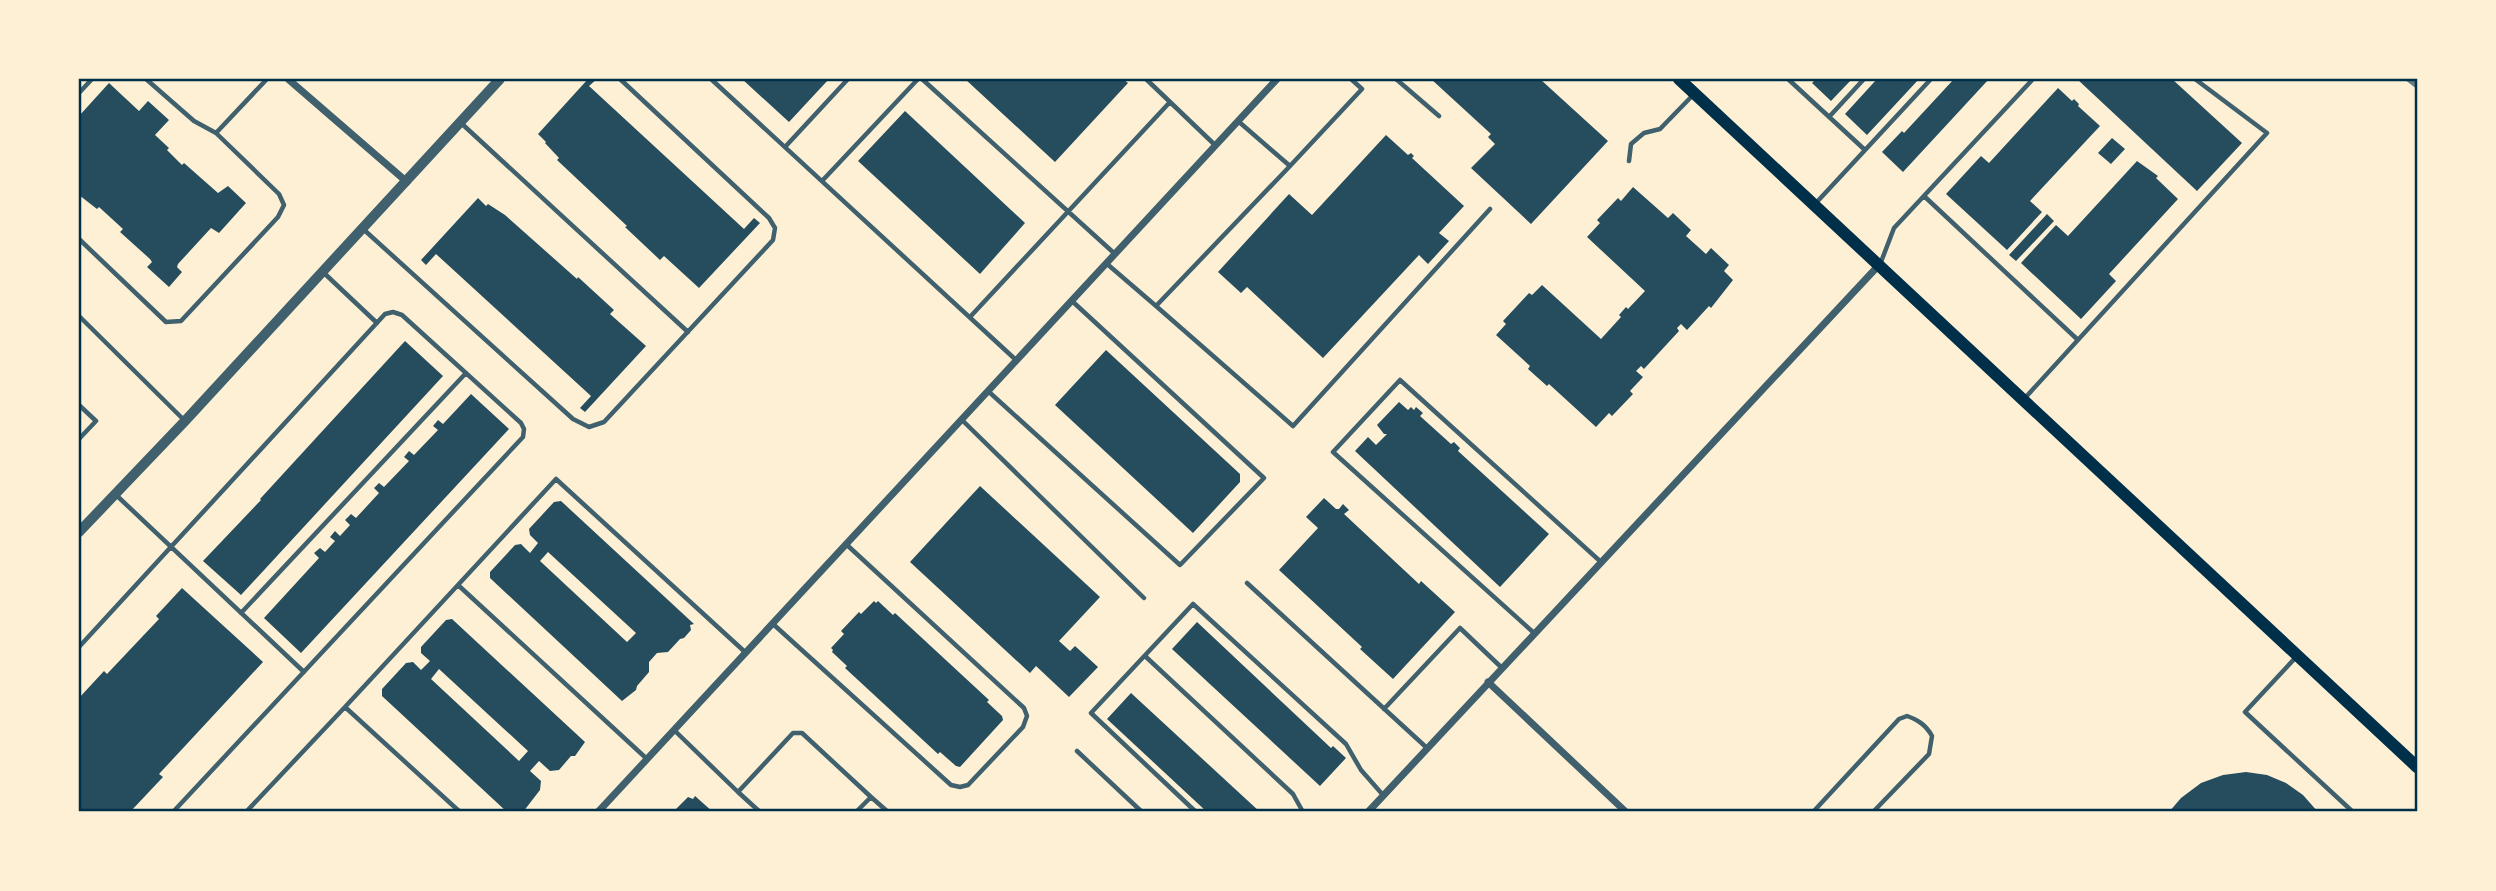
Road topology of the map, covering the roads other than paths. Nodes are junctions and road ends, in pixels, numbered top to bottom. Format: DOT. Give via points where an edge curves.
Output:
graph roads {
  1 [pos="92,79"];
  2 [pos="146,79"];
  3 [pos="267,79"];
  4 [pos="288,79"];
  5 [pos="500,79"];
  6 [pos="621,79"];
  7 [pos="710,79"];
  8 [pos="848,79"];
  9 [pos="920,79"];
  10 [pos="1146,79"];
  11 [pos="1277,79"];
  12 [pos="1351,79"];
  13 [pos="1396,79"];
  14 [pos="1679,79"];
  15 [pos="1788,79"];
  16 [pos="1801,79"];
  17 [pos="1864,79"];
  18 [pos="1931,79"];
  19 [pos="2033,79"];
  20 [pos="2195,79"];
  21 [pos="1795,85"];
  22 [pos="79,93"];
  23 [pos="1694,93"];
  24 [pos="1170,102"];
  25 [pos="1439,116"];
  26 [pos="1829,117"];
  27 [pos="1238,121"];
  28 [pos="460,122"];
  29 [pos="216,133"];
  30 [pos="1215,145"];
  31 [pos="785,147"];
  32 [pos="1865,150"];
  33 [pos="1629,161"];
  34 [pos="1290,166"];
  35 [pos="822,181"];
  36 [pos="407,182"];
  37 [pos="1924,196"];
  38 [pos="1814,204"];
  39 [pos="1490,209"];
  40 [pos="1067,210"];
  41 [pos="362,228"];
  42 [pos="79,239"];
  43 [pos="1115,254"];
  44 [pos="1106,264"];
  45 [pos="1879,265"];
  46 [pos="322,271"];
  47 [pos="1072,300"];
  48 [pos="1156,306"];
  49 [pos="79,316"];
  50 [pos="970,317"];
  51 [pos="377,323"];
  52 [pos="688,332"];
  53 [pos="2078,340"];
  54 [pos="1016,360"];
  55 [pos="467,373"];
  56 [pos="988,391"];
  57 [pos="2024,400"];
  58 [pos="79,405"];
  59 [pos="962,419"];
  60 [pos="184,421"];
  61 [pos="79,439"];
  62 [pos="114,494"];
  63 [pos="79,532"];
  64 [pos="846,544"];
  65 [pos="170,546"];
  66 [pos="1601,562"];
  67 [pos="1247,583"];
  68 [pos="458,585"];
  69 [pos="1144,598"];
  70 [pos="241,612"];
  71 [pos="773,624"];
  72 [pos="1534,633"];
  73 [pos="79,647"];
  74 [pos="746,652"];
  75 [pos="2298,655"];
  76 [pos="1144,656"];
  77 [pos="1502,668"];
  78 [pos="304,672"];
  79 [pos="1488,682"];
  80 [pos="345,707"];
  81 [pos="1384,709"];
  82 [pos="674,730"];
  83 [pos="1427,748"];
  84 [pos="1077,751"];
  85 [pos="647,759"];
  86 [pos="2417,767"];
  87 [pos="738,792"];
  88 [pos="1384,795"];
  89 [pos="871,797"];
  90 [pos="173,812"];
  91 [pos="246,812"];
  92 [pos="460,812"];
  93 [pos="598,812"];
  94 [pos="760,812"];
  95 [pos="856,812"];
  96 [pos="888,812"];
  97 [pos="1142,812"];
  98 [pos="1196,812"];
  99 [pos="1303,812"];
  100 [pos="1368,812"];
  101 [pos="1626,812"];
  102 [pos="1813,812"];
  103 [pos="1873,812"];
  104 [pos="2353,812"];
  1 -- 22 [label="lane"];
  2 -- 29 [label="lane" via="194,121"];
  3 -- 29 [label="lane"];
  4 -- 36 [label="street"];
  5 -- 28 [label="street"];
  6 -- 52 [label="lane" via="775,228 773,240"];
  7 -- 31 [label="lane"];
  8 -- 31 [label="lane"];
  9 -- 35 [label="lane"];
  9 -- 40 [label="lane"];
  10 -- 24 [label="lane"];
  11 -- 27 [label="street"];
  12 -- 34 [label="lane" via="1362,89"];
  13 -- 25 [label="lane"];
  14 -- 23 [label="main road"];
  15 -- 21 [label="lane"];
  16 -- 21 [label="lane"];
  17 -- 26 [label="lane"];
  18 -- 32 [label="lane"];
  19 -- 37 [label="lane"];
  20 -- 53 [label="lane" via="2267,133"];
  21 -- 26 [label="lane"];
  23 -- 33 [label="lane" via="1660,129 1631,144"];
  23 -- 38 [label="main road"];
  24 -- 30 [label="lane"];
  24 -- 40 [label="lane"];
  26 -- 32 [label="lane"];
  27 -- 30 [label="street"];
  27 -- 34 [label="lane"];
  28 -- 36 [label="street"];
  28 -- 52 [label="lane"];
  29 -- 42 [label="lane" via="279,194 284,205 181,321 166,322"];
  30 -- 43 [label="street"];
  31 -- 35 [label="lane"];
  32 -- 38 [label="lane"];
  34 -- 48 [label="lane"];
  35 -- 50 [label="lane"];
  36 -- 41 [label="street"];
  37 -- 45 [label="lane" via="1894,228"];
  37 -- 53 [label="lane"];
  38 -- 45 [label="main road"];
  39 -- 48 [label="lane" via="1293,426"];
  40 -- 43 [label="lane"];
  40 -- 50 [label="lane"];
  41 -- 46 [label="street"];
  41 -- 52 [label="lane" via="573,419 589,427 604,422"];
  43 -- 44 [label="street"];
  44 -- 47 [label="street"];
  44 -- 48 [label="lane"];
  45 -- 57 [label="main road"];
  45 -- 66 [label="street"];
  46 -- 51 [label="lane"];
  46 -- 60 [label="street"];
  47 -- 54 [label="street"];
  47 -- 56 [label="lane" via="1264,478 1180,565"];
  49 -- 60 [label="lane"];
  50 -- 54 [label="lane"];
  51 -- 55 [label="lane" via="385,314 402,315"];
  51 -- 65 [label="lane"];
  53 -- 57 [label="lane"];
  54 -- 56 [label="street"];
  55 -- 70 [label="lane"];
  55 -- 78 [label="lane" via="521,423 523,437"];
  56 -- 59 [label="street"];
  57 -- 75 [label="main road"];
  58 -- 61 [label="lane" via="96,421"];
  59 -- 64 [label="street"];
  59 -- 69 [label="lane"];
  60 -- 62 [label="street"];
  62 -- 63 [label="street"];
  62 -- 65 [label="lane"];
  64 -- 71 [label="street"];
  64 -- 71 [label="lane" via="1024,708 1023,727 968,785 951,785"];
  65 -- 70 [label="lane"];
  65 -- 73 [label="lane"];
  66 -- 72 [label="street"];
  66 -- 72 [label="lane" via="1400,380 1333,452"];
  67 -- 81 [label="lane"];
  68 -- 74 [label="lane" via="556,478"];
  68 -- 80 [label="lane"];
  68 -- 85 [label="lane"];
  70 -- 78 [label="lane"];
  71 -- 74 [label="street"];
  72 -- 77 [label="street"];
  74 -- 82 [label="street"];
  75 -- 86 [label="main road"];
  75 -- 104 [label="lane" via="2245,712"];
  76 -- 88 [label="lane" via="1193,604 1346,744 1361,770"];
  76 -- 98 [label="lane" via="1091,713"];
  76 -- 99 [label="lane" via="1293,794"];
  77 -- 79 [label="street"];
  77 -- 81 [label="lane" via="1460,628"];
  78 -- 90 [label="lane"];
  79 -- 83 [label="street"];
  79 -- 101 [label="street"];
  80 -- 91 [label="lane"];
  80 -- 92 [label="lane"];
  81 -- 83 [label="lane"];
  82 -- 85 [label="street"];
  82 -- 87 [label="lane"];
  83 -- 88 [label="street"];
  84 -- 97 [label="lane"];
  85 -- 93 [label="street"];
  87 -- 89 [label="lane" via="793,733 802,733"];
  87 -- 94 [label="lane"];
  88 -- 100 [label="street"];
  89 -- 95 [label="lane"];
  89 -- 96 [label="lane"];
  102 -- 103 [label="lane" via="1899,719 1916,719 1932,736 1929,754"];
}
